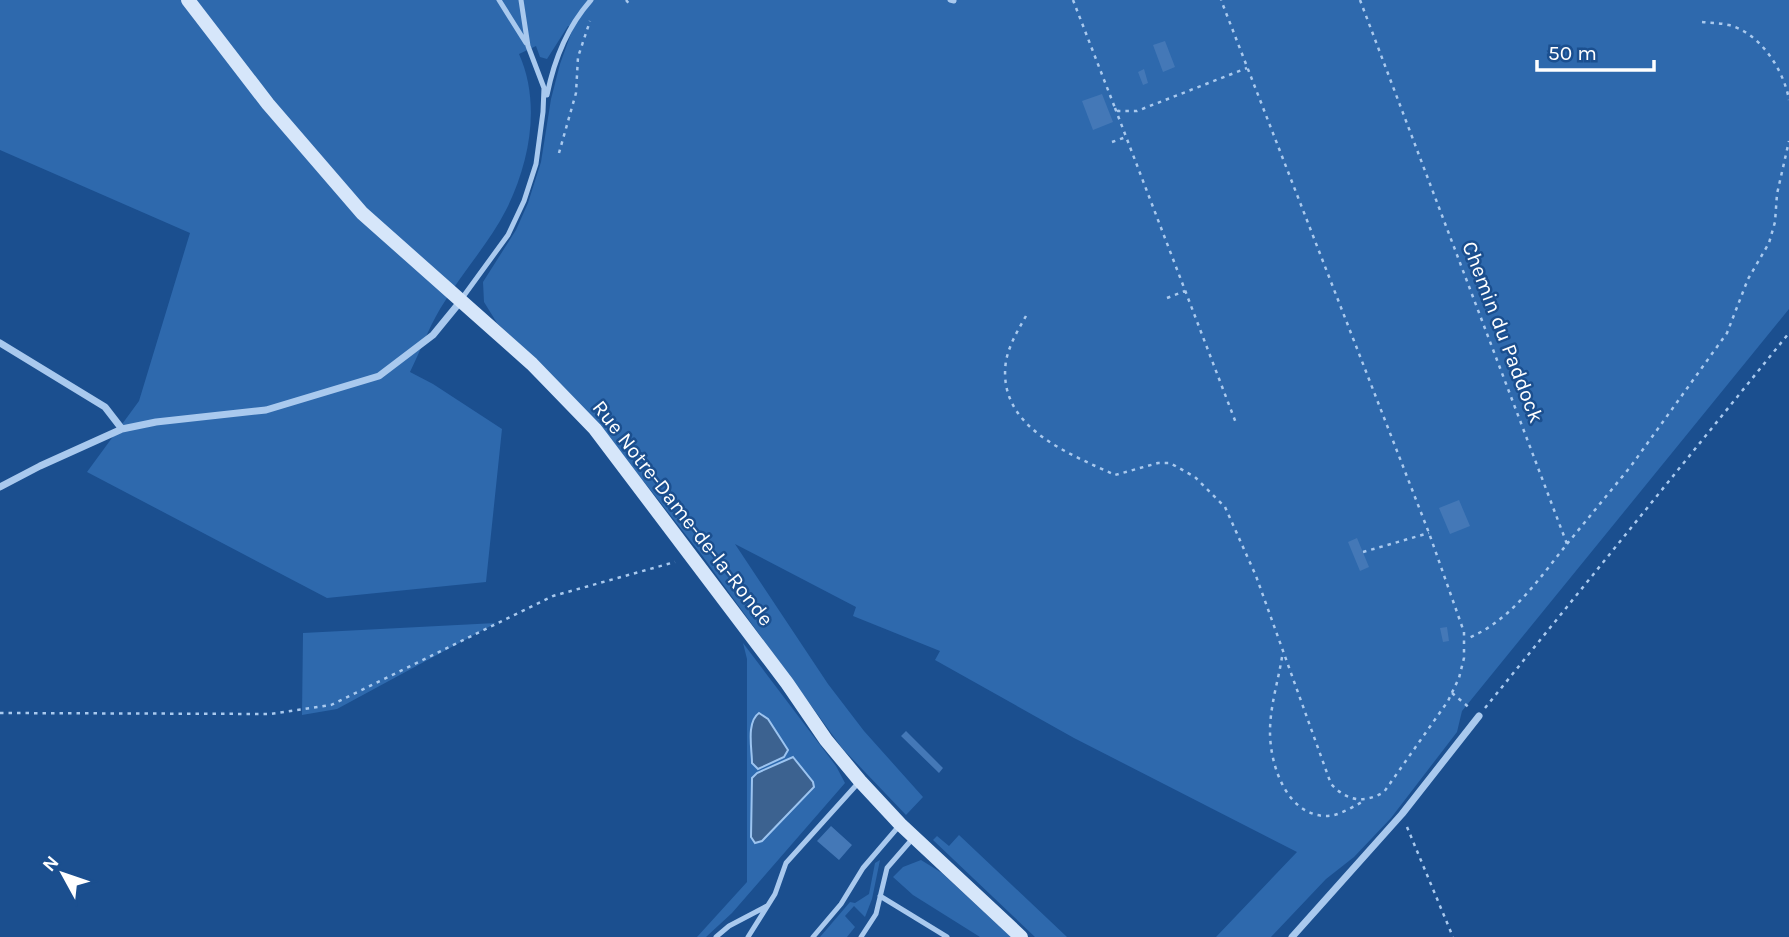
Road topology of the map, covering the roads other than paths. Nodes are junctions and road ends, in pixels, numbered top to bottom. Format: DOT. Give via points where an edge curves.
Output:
graph roads {
  1 [pos="188,0"];
  2 [pos="499,0"];
  3 [pos="521,0"];
  4 [pos="589,1"];
  5 [pos="528,46"];
  6 [pos="543,112"];
  7 [pos="460,302"];
  8 [pos="0,343"];
  9 [pos="122,429"];
  10 [pos="0,487"];
  11 [pos="1479,716"];
  12 [pos="860,781"];
  13 [pos="900,824"];
  14 [pos="914,837"];
  15 [pos="880,896"];
  16 [pos="770,904"];
  17 [pos="716,937"];
  18 [pos="748,937"];
  19 [pos="813,937"];
  20 [pos="861,937"];
  21 [pos="947,937"];
  22 [pos="1021,937"];
  23 [pos="1292,937"];
  1 -- 7 [label="main road, Rue Notre-Dame-de-la-Ronde" via="268,104 362,213"];
  2 -- 5 [label="lane"];
  3 -- 5 [label="lane"];
  4 -- 6 [label="lane" via="564,41"];
  5 -- 6 [label="lane" via="544,88"];
  6 -- 7 [label="lane" via="536,164 517,218"];
  7 -- 9 [label="street" via="433,335 379,376 266,410"];
  7 -- 12 [label="main road, Rue Notre-Dame-de-la-Ronde" via="596,429"];
  8 -- 9 [label="street" via="105,407"];
  9 -- 10 [label="street"];
  11 -- 23 [label="street" via="1402,814"];
  12 -- 13 [label="main road, Rue Notre-Dame-de-la-Ronde"];
  12 -- 16 [label="lane" via="786,863"];
  13 -- 14 [label="main road, Rue Notre-Dame-de-la-Ronde"];
  13 -- 19 [label="lane"];
  14 -- 15 [label="lane" via="887,868"];
  14 -- 22 [label="main road, Rue Notre-Dame-de-la-Ronde"];
  15 -- 20 [label="lane" via="873,922"];
  15 -- 21 [label="lane"];
  16 -- 17 [label="lane"];
  16 -- 18 [label="lane"];
}
